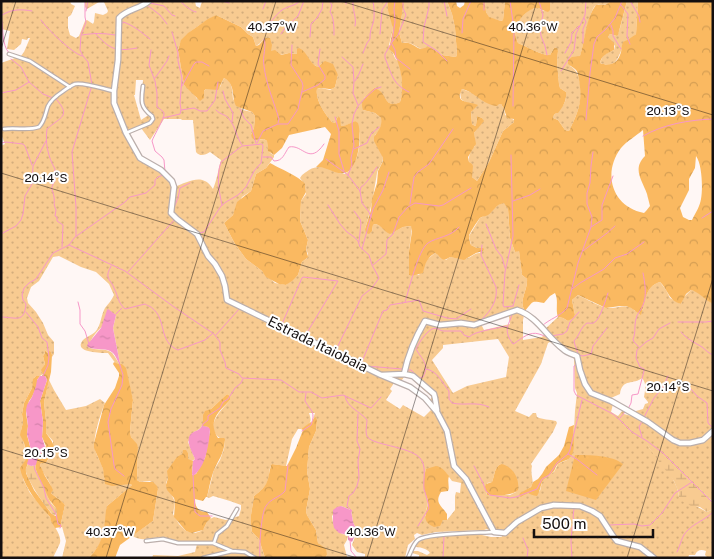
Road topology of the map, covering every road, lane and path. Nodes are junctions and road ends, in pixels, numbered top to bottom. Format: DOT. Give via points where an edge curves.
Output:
graph roads {
  1 [pos="149,1"];
  2 [pos="9,54"];
  3 [pos="143,86"];
  4 [pos="70,87"];
  5 [pos="114,91"];
  6 [pos="4,129"];
  7 [pos="126,133"];
  8 [pos="404,374"];
  9 [pos="381,375"];
  10 [pos="437,412"];
  11 [pos="713,431"];
  12 [pos="237,509"];
  13 [pos="494,532"];
  14 [pos="146,541"];
  15 [pos="214,543"];
  16 [pos="232,551"];
  17 [pos="203,558"];
  18 [pos="255,558"];
  19 [pos="408,558"];
  20 [pos="654,558"];
  1 -- 5 [label="street, Estrada Itaiobaia" via="119,18"];
  2 -- 4 [label="street" via="30,61"];
  3 -- 7 [label="street" via="143,106 153,119"];
  4 -- 5 [label="street" via="80,84"];
  4 -- 6 [label="street" via="51,102 39,127"];
  5 -- 7 [label="street, Estrada Itaiobaia" via="114,103"];
  7 -- 9 [label="street, Estrada Itaiobaia" via="141,159 162,170 172,181 171,213 198,236 222,276 228,301"];
  8 -- 9 [label="street"];
  8 -- 10 [label="street" via="413,376 432,392"];
  8 -- 11 [label="street" via="410,351 425,321 440,325 474,325 517,310 533,320 564,350 577,356 591,393 616,403 680,443 703,440"];
  9 -- 10 [label="street, Estrada Itaiobaia" via="415,390"];
  10 -- 13 [label="street, Estrada Itaiobaia" via="448,434 454,466 467,480"];
  12 -- 15 [label="street" via="227,526 217,534"];
  13 -- 19 [label="street" via="421,538 416,541"];
  13 -- 20 [label="street" via="505,533 544,507 580,506 597,514 617,540 640,547"];
  14 -- 15 [label="street"];
  15 -- 16 [label="street"];
  16 -- 17 [label="street"];
  16 -- 18 [label="street" via="245,552"];
}
